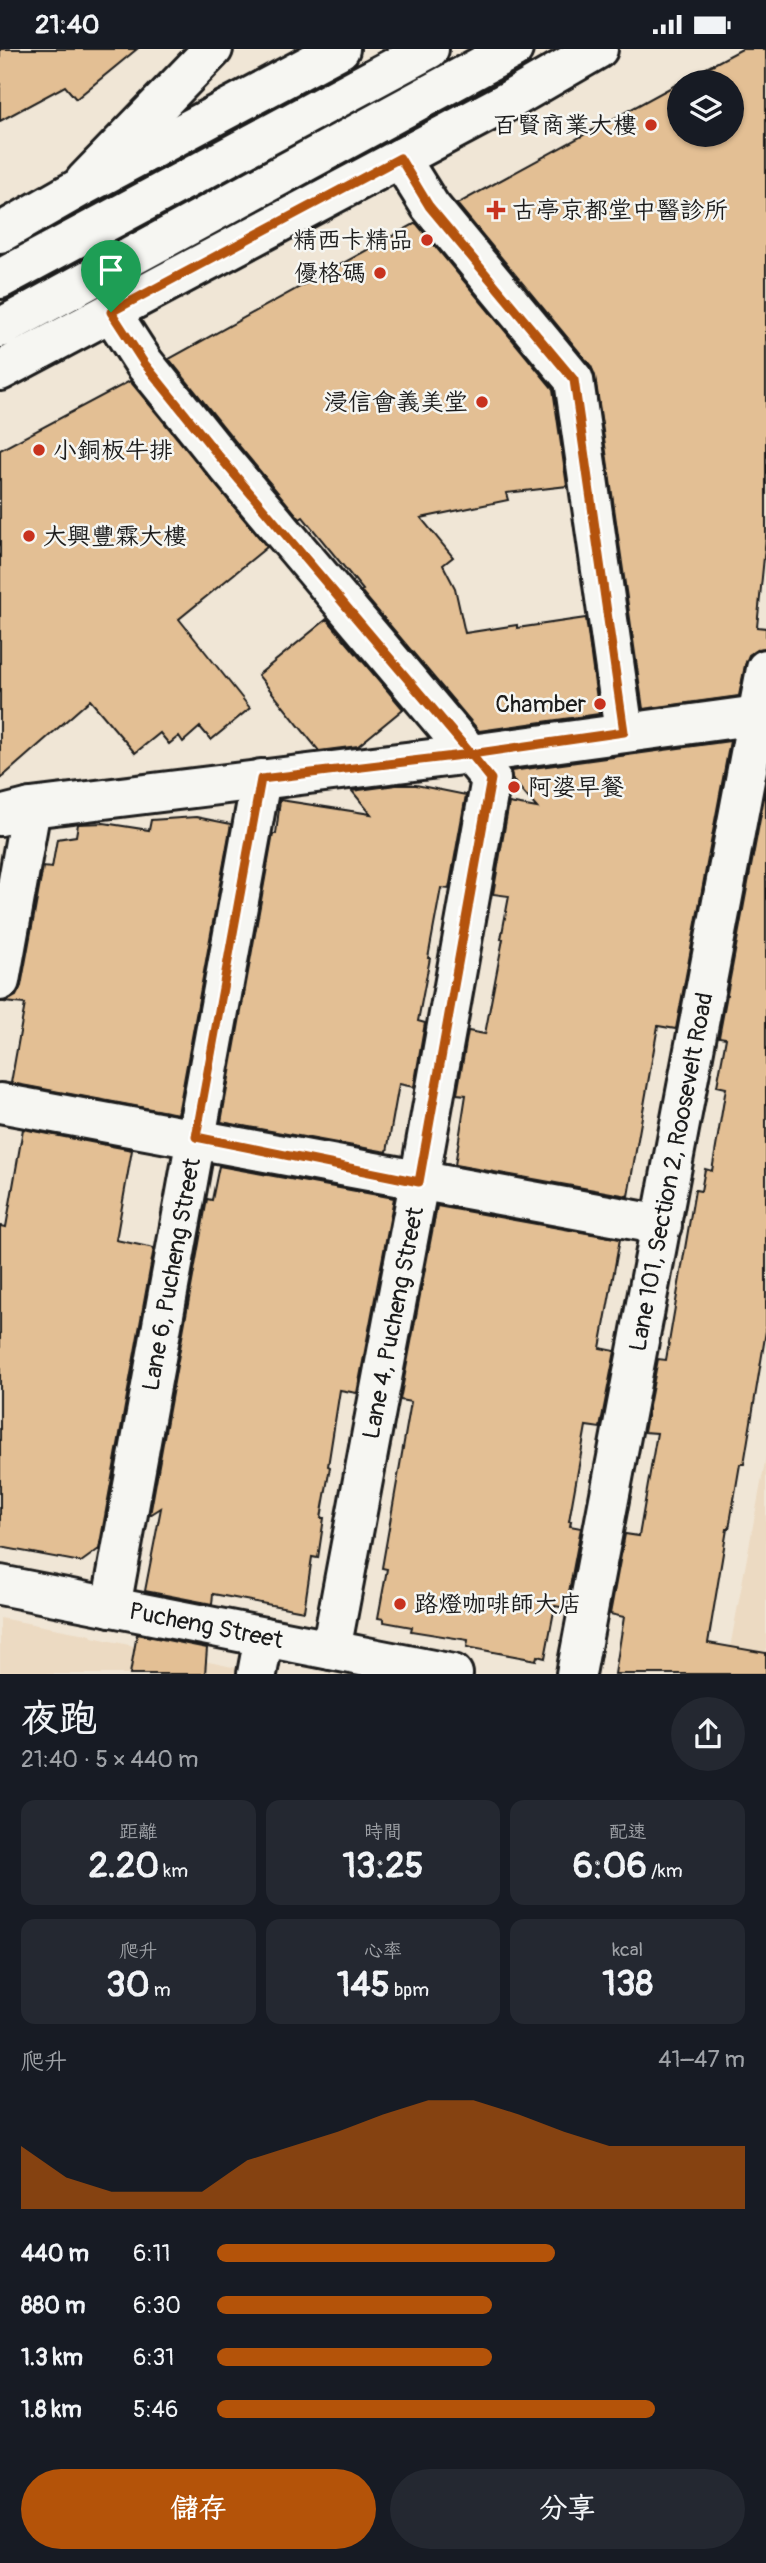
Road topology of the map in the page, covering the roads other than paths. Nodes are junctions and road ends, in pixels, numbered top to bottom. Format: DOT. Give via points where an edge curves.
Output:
graph roads {
  1 [pos="213,49"];
  2 [pos="340,49"];
  3 [pos="429,49"];
  4 [pos="513,49"];
  5 [pos="598,49"];
  6 [pos="510,100"];
  7 [pos="388,117"];
  8 [pos="400,158"];
  9 [pos="79,187"];
  10 [pos="0,233"];
  11 [pos="0,279"];
  12 [pos="111,312"];
  13 [pos="0,328"];
  14 [pos="0,371"];
  15 [pos="766,669"];
  16 [pos="758,715"];
  17 [pos="624,732"];
  18 [pos="471,754"];
  19 [pos="261,779"];
  20 [pos="16,812"];
  21 [pos="0,981"];
  22 [pos="0,1103"];
  23 [pos="196,1137"];
  24 [pos="419,1182"];
  25 [pos="662,1225"];
  26 [pos="0,1585"];
  27 [pos="111,1607"];
  28 [pos="264,1637"];
  29 [pos="331,1650"];
  30 [pos="257,1674"];
  31 [pos="453,1674"];
  32 [pos="576,1674"];
  1 -- 9 [label="main road"];
  2 -- 9 [label="main road"];
  3 -- 11 [label="main road"];
  4 -- 7 [label="main road"];
  5 -- 6 [label="main road"];
  6 -- 7 [label="main road"];
  6 -- 8 [label="main road"];
  7 -- 13 [label="main road"];
  8 -- 12 [label="main road"];
  8 -- 17 [label="main road" via="429,206 574,380"];
  9 -- 10 [label="main road"];
  12 -- 14 [label="main road"];
  12 -- 18 [label="main road, Lane 4, Pucheng Street" via="144,363 218,455"];
  15 -- 16 [label="main road, Lane 101, Section 2, Roosevelt Road"];
  16 -- 17 [label="main road"];
  16 -- 25 [label="main road, Lane 101, Section 2, Roosevelt Road"];
  17 -- 18 [label="main road"];
  18 -- 19 [label="main road"];
  18 -- 24 [label="main road, Lane 4, Pucheng Street" via="491,779"];
  19 -- 20 [label="main road"];
  19 -- 23 [label="main road, Lane 6, Pucheng Street"];
  20 -- 21 [label="main road"];
  22 -- 23 [label="main road"];
  23 -- 24 [label="main road"];
  23 -- 27 [label="main road, Lane 6, Pucheng Street"];
  24 -- 25 [label="main road"];
  24 -- 29 [label="main road, Lane 4, Pucheng Street"];
  25 -- 32 [label="main road, Lane 101, Section 2, Roosevelt Road"];
  26 -- 27 [label="main road, Pucheng Street"];
  27 -- 28 [label="main road, Pucheng Street"];
  28 -- 29 [label="main road, Pucheng Street"];
  28 -- 30 [label="main road"];
  29 -- 31 [label="main road, Pucheng Street"];
}
